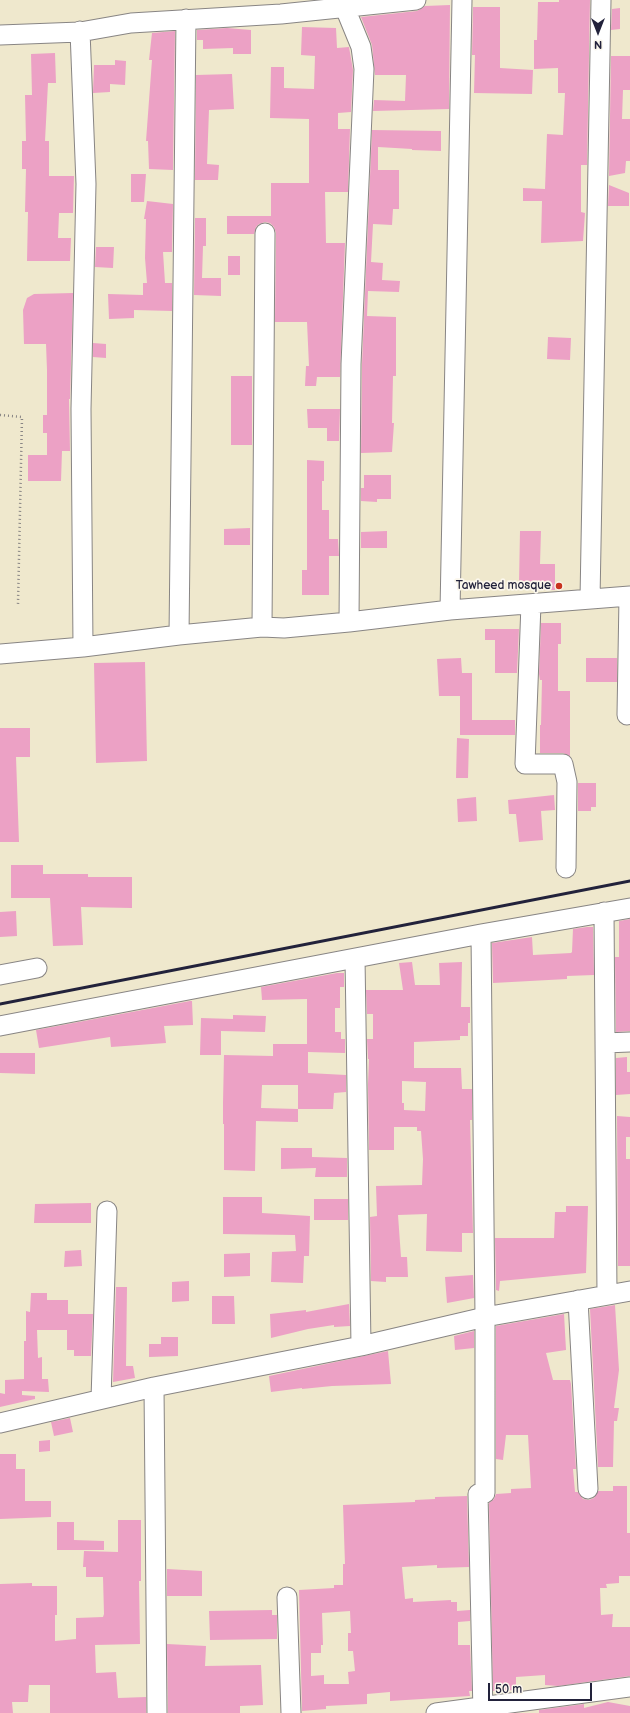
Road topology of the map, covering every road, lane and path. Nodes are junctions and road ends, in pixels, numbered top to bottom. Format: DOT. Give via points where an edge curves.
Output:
graph roads {
  1 [pos="416,0"];
  2 [pos="462,0"];
  3 [pos="601,0"];
  4 [pos="345,8"];
  5 [pos="186,19"];
  6 [pos="80,32"];
  7 [pos="0,35"];
  8 [pos="265,233"];
  9 [pos="0,415"];
  10 [pos="629,596"];
  11 [pos="590,599"];
  12 [pos="18,604"];
  13 [pos="531,604"];
  14 [pos="450,610"];
  15 [pos="349,622"];
  16 [pos="262,627"];
  17 [pos="179,635"];
  18 [pos="83,647"];
  19 [pos="0,654"];
  20 [pos="627,715"];
  21 [pos="566,868"];
  22 [pos="630,908"];
  23 [pos="604,912"];
  24 [pos="481,934"];
  25 [pos="355,958"];
  26 [pos="36,968"];
  27 [pos="0,975"];
  28 [pos="0,1026"];
  29 [pos="630,1042"];
  30 [pos="605,1043"];
  31 [pos="107,1211"];
  32 [pos="630,1291"];
  33 [pos="607,1294"];
  34 [pos="578,1300"];
  35 [pos="485,1317"];
  36 [pos="361,1346"];
  37 [pos="154,1387"];
  38 [pos="101,1399"];
  39 [pos="0,1423"];
  40 [pos="588,1489"];
  41 [pos="287,1597"];
  42 [pos="630,1687"];
  43 [pos="483,1710"];
  44 [pos="157,1713"];
  45 [pos="291,1713"];
  46 [pos="436,1713"];
  1 -- 4 [label="street"];
  2 -- 14 [label="street"];
  3 -- 11 [label="street"];
  4 -- 5 [label="street"];
  4 -- 15 [label="street" via="362,46 364,69 351,364"];
  5 -- 6 [label="street" via="131,23"];
  5 -- 17 [label="street"];
  6 -- 7 [label="street"];
  6 -- 18 [label="street" via="86,184 81,409"];
  8 -- 16 [label="street"];
  9 -- 12 [label="path" via="22,417"];
  10 -- 11 [label="street"];
  10 -- 20 [label="street"];
  11 -- 13 [label="street"];
  13 -- 14 [label="street"];
  13 -- 21 [label="street" via="526,764 563,764 567,782"];
  14 -- 15 [label="street"];
  15 -- 16 [label="street" via="284,628"];
  16 -- 17 [label="street"];
  17 -- 18 [label="street"];
  18 -- 19 [label="street"];
  22 -- 23 [label="street"];
  23 -- 24 [label="street"];
  23 -- 30 [label="street"];
  24 -- 25 [label="street"];
  24 -- 35 [label="street"];
  25 -- 28 [label="street"];
  25 -- 36 [label="street"];
  26 -- 27 [label="street"];
  29 -- 30 [label="street"];
  30 -- 33 [label="street"];
  31 -- 38 [label="street"];
  32 -- 33 [label="street"];
  33 -- 34 [label="street"];
  34 -- 35 [label="street"];
  34 -- 40 [label="street"];
  35 -- 36 [label="street"];
  35 -- 43 [label="street" via="482,1494"];
  36 -- 37 [label="street"];
  37 -- 38 [label="street"];
  37 -- 44 [label="street"];
  38 -- 39 [label="street"];
  41 -- 45 [label="street"];
  42 -- 43 [label="street"];
  43 -- 46 [label="street"];
}
